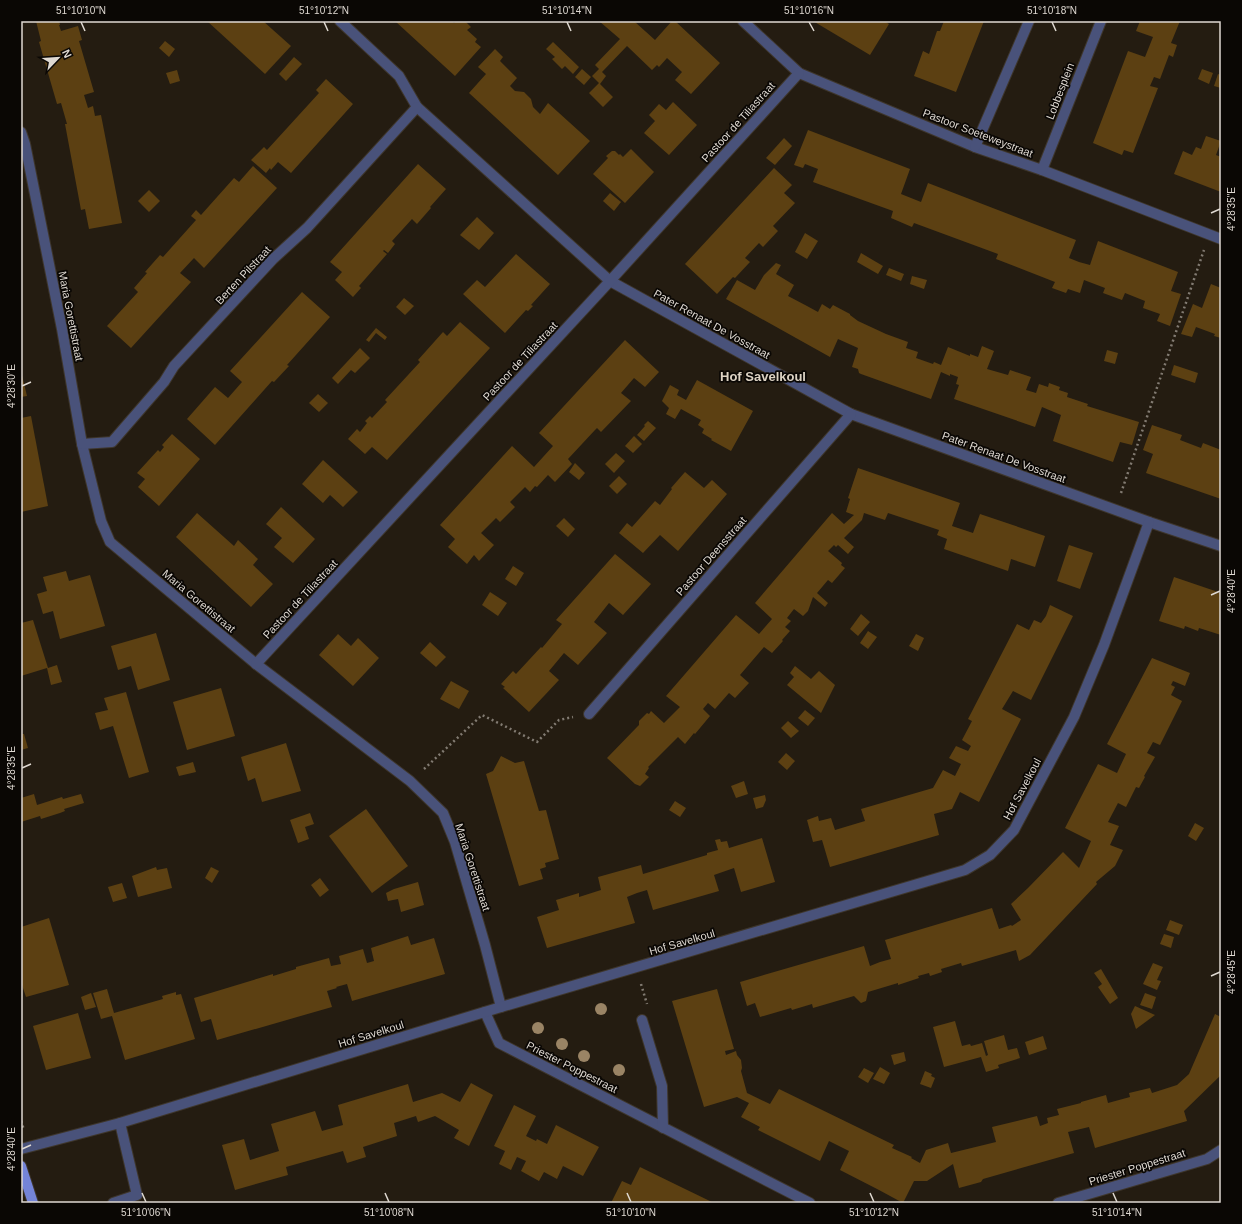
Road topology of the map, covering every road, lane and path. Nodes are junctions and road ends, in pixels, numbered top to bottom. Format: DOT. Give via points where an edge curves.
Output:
graph roads {
  1 [pos="340,21"];
  2 [pos="743,21"];
  3 [pos="1029,21"];
  4 [pos="1101,21"];
  5 [pos="799,73"];
  6 [pos="417,107"];
  7 [pos="21,132"];
  8 [pos="976,147"];
  9 [pos="1042,170"];
  10 [pos="1209,234"];
  11 [pos="1221,239"];
  12 [pos="610,281"];
  13 [pos="851,414"];
  14 [pos="82,444"];
  15 [pos="1116,510"];
  16 [pos="1149,522"];
  17 [pos="1221,546"];
  18 [pos="256,664"];
  19 [pos="589,714"];
  20 [pos="410,781"];
  21 [pos="636,968"];
  22 [pos="501,1007"];
  23 [pos="485,1012"];
  24 [pos="642,1020"];
  25 [pos="120,1123"];
  26 [pos="663,1128"];
  27 [pos="21,1149"];
  28 [pos="1221,1150"];
  29 [pos="21,1166"];
  30 [pos="135,1199"];
  31 [pos="33,1203"];
  32 [pos="113,1203"];
  33 [pos="810,1203"];
  34 [pos="1058,1203"];
  1 -- 6 [label="street, Pater Renaat De Vosstraat" via="399,76"];
  2 -- 5 [label="street, Pastoor Soeteweystraat"];
  3 -- 8 [label="street"];
  4 -- 9 [label="street, Lobbesplein"];
  5 -- 8 [label="street, Pastoor Soeteweystraat"];
  5 -- 12 [label="street, Pastoor de Tiliastraat"];
  6 -- 12 [label="street, Pater Renaat De Vosstraat"];
  6 -- 14 [label="street, Berten Pilstraat" via="307,228 273,259 174,366 164,382 112,442"];
  7 -- 14 [label="street, Maria Gorettistraat"];
  8 -- 9 [label="street, Pastoor Soeteweystraat"];
  9 -- 10 [label="street, Pastoor Soeteweystraat"];
  10 -- 11 [label="street, Pastoor Soeteweystraat"];
  10 -- 15 [label="path"];
  12 -- 13 [label="street, Pater Renaat De Vosstraat"];
  12 -- 18 [label="street, Pastoor de Tiliastraat"];
  13 -- 15 [label="street, Pater Renaat De Vosstraat"];
  13 -- 19 [label="street, Pastoor Deensstraat"];
  14 -- 18 [label="street, Maria Gorettistraat" via="101,521 110,542"];
  15 -- 16 [label="street, Pater Renaat De Vosstraat"];
  16 -- 17 [label="street, Pater Renaat De Vosstraat"];
  16 -- 21 [label="street, Hof Savelkoul" via="1104,645 1074,717 1014,830 990,855 965,870"];
  18 -- 20 [label="street, Maria Gorettistraat"];
  19 -- 20 [label="path" via="559,720 537,742 482,715"];
  20 -- 22 [label="street, Maria Gorettistraat" via="443,813 455,842"];
  21 -- 22 [label="street, Hof Savelkoul"];
  21 -- 24 [label="path" via="651,1017"];
  22 -- 23 [label="street, Hof Savelkoul"];
  23 -- 25 [label="street, Hof Savelkoul"];
  23 -- 26 [label="street, Priester Poppestraat" via="499,1043"];
  24 -- 26 [label="street" via="662,1086"];
  25 -- 27 [label="street, Hof Savelkoul"];
  25 -- 30 [label="street"];
  26 -- 33 [label="street, Priester Poppestraat"];
  28 -- 34 [label="street, Priester Poppestraat" via="1207,1159"];
  29 -- 31 [label="main road"];
  30 -- 32 [label="street"];
}
